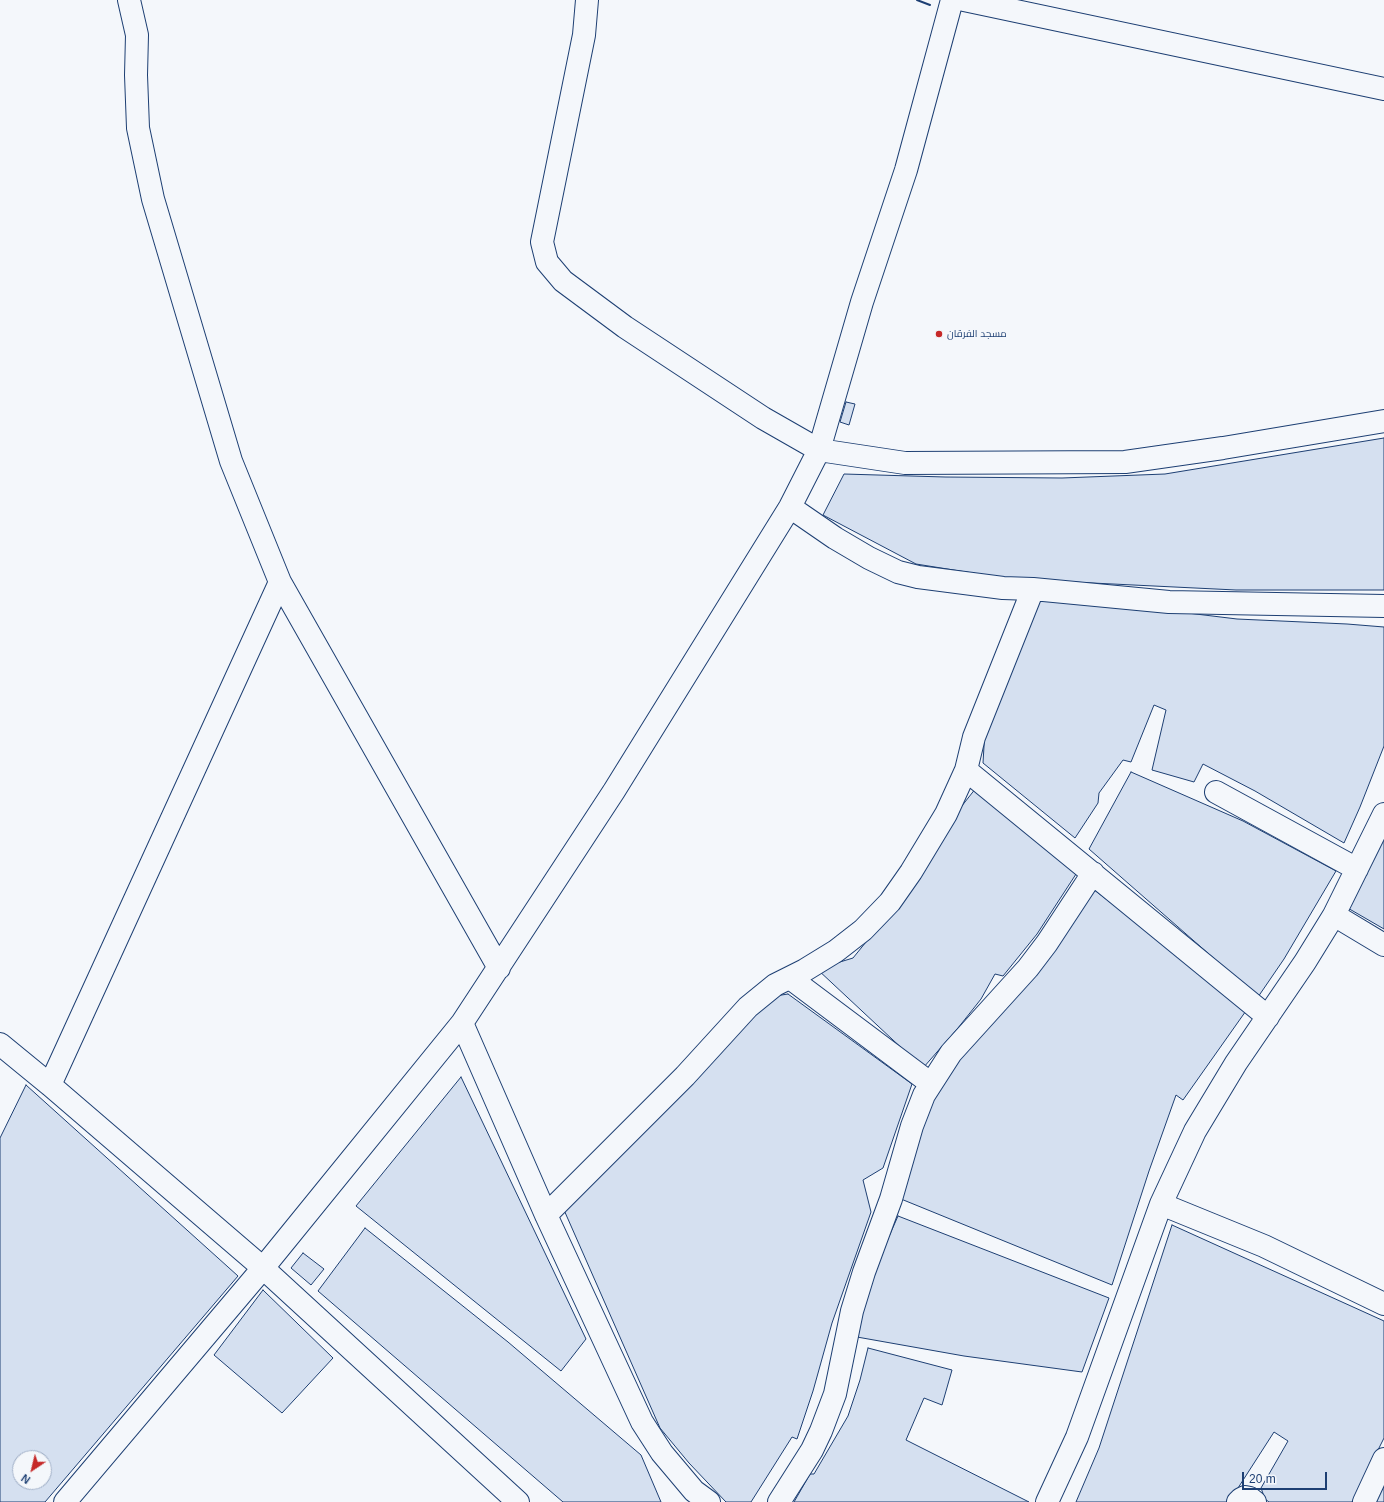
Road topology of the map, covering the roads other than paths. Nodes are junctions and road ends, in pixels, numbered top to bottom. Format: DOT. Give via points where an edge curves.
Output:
graph roads {
  1 [pos="129,0"];
  2 [pos="588,0"];
  3 [pos="952,0"];
  4 [pos="964,0"];
  5 [pos="1384,90"];
  6 [pos="1384,421"];
  7 [pos="818,450"];
  8 [pos="790,507"];
  9 [pos="280,582"];
  10 [pos="1033,589"];
  11 [pos="1384,606"];
  12 [pos="966,770"];
  13 [pos="1216,792"];
  14 [pos="1384,814"];
  15 [pos="1356,869"];
  16 [pos="1093,873"];
  17 [pos="1334,915"];
  18 [pos="1384,945"];
  19 [pos="499,968"];
  20 [pos="790,978"];
  21 [pos="1268,1017"];
  22 [pos="462,1023"];
  23 [pos="0,1044"];
  24 [pos="930,1083"];
  25 [pos="50,1085"];
  26 [pos="1161,1204"];
  27 [pos="546,1214"];
  28 [pos="263,1268"];
  29 [pos="1384,1304"];
  30 [pos="1384,1459"];
  31 [pos="65,1502"];
  32 [pos="518,1502"];
  33 [pos="709,1502"];
  34 [pos="779,1502"];
  35 [pos="1047,1502"];
  36 [pos="1238,1502"];
  37 [pos="1255,1502"];
  38 [pos="1364,1502"];
  1 -- 9 [label="street" via="137,35 138,128 153,199 231,461"];
  2 -- 7 [label="street" via="584,35 542,242 547,262 563,281 625,327 762,418"];
  3 -- 7 [label="street" via="906,170 862,302"];
  4 -- 5 [label="street"];
  6 -- 7 [label="street" via="1125,462 906,463"];
  7 -- 8 [label="street"];
  8 -- 10 [label="street" via="862,554 898,572 1003,588"];
  8 -- 19 [label="street" via="614,791"];
  9 -- 19 [label="street"];
  9 -- 25 [label="street"];
  10 -- 11 [label="street" via="1169,602"];
  10 -- 12 [label="street" via="974,738"];
  12 -- 16 [label="street"];
  12 -- 20 [label="street" via="946,814 890,902 863,930 836,951"];
  13 -- 15 [label="street"];
  14 -- 15 [label="street"];
  15 -- 17 [label="street"];
  16 -- 21 [label="street"];
  16 -- 24 [label="street" via="1047,943 951,1053"];
  17 -- 18 [label="street"];
  17 -- 21 [label="street"];
  19 -- 22 [label="street"];
  20 -- 24 [label="street"];
  20 -- 27 [label="street" via="748,1007 685,1076"];
  21 -- 26 [label="street" via="1236,1063 1195,1131"];
  22 -- 27 [label="street"];
  22 -- 28 [label="street"];
  23 -- 25 [label="street"];
  24 -- 34 [label="street" via="912,1126 891,1199 864,1272 852,1311 835,1394 822,1431"];
  25 -- 28 [label="street"];
  26 -- 29 [label="street" via="1264,1246"];
  26 -- 35 [label="street" via="1077,1437"];
  27 -- 33 [label="street" via="642,1422 662,1453 694,1490"];
  28 -- 31 [label="street"];
  28 -- 32 [label="street"];
  30 -- 38 [label="street"];
  36 -- 37 [label="street" via="1245,1497"];
}
